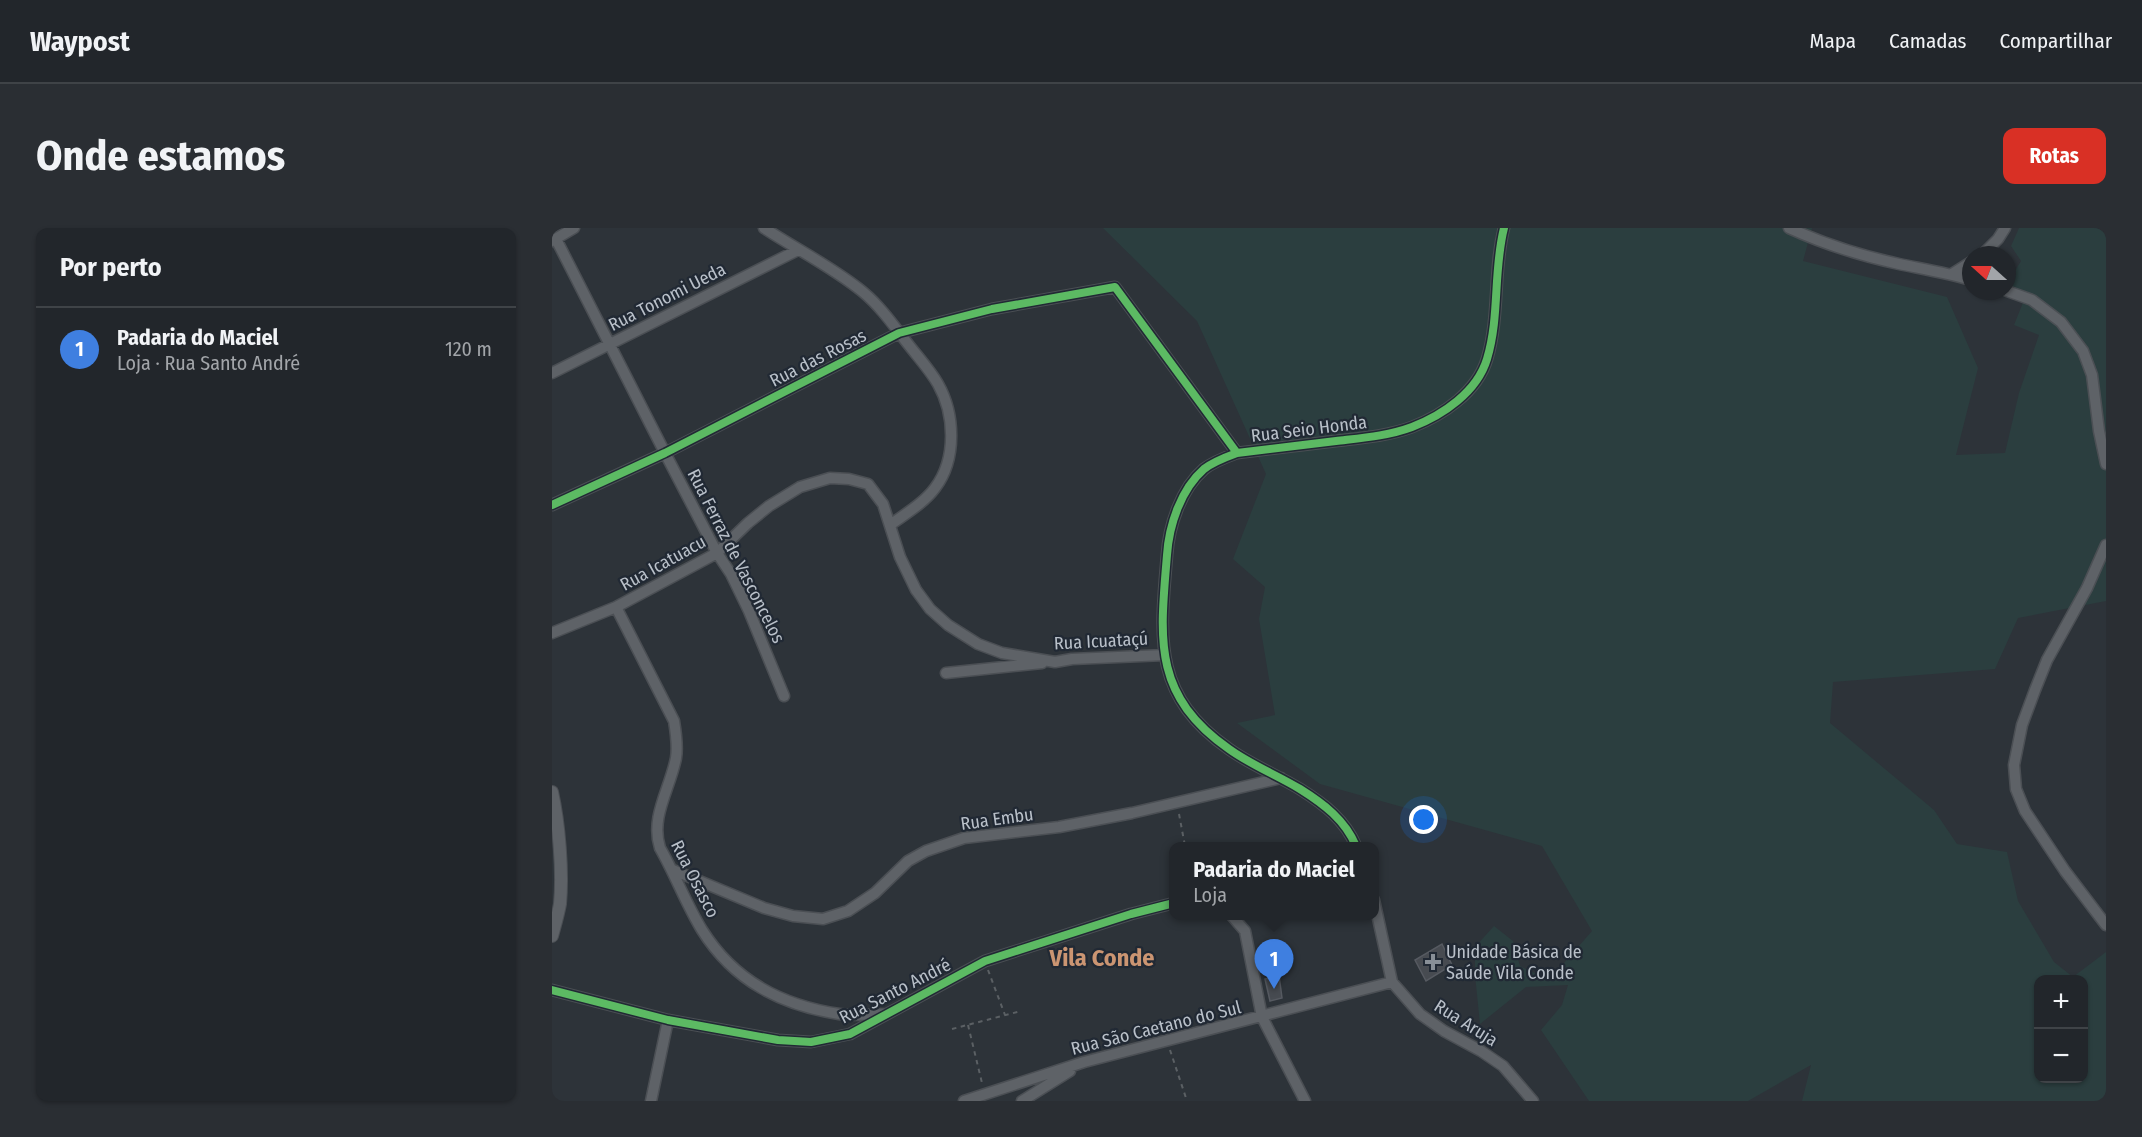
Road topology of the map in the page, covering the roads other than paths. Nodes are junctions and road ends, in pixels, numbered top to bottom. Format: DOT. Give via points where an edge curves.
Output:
graph roads {
  1 [pos="574,228"];
  2 [pos="764,228"];
  3 [pos="1504,228"];
  4 [pos="1790,228"];
  5 [pos="2005,228"];
  6 [pos="554,240"];
  7 [pos="1991,246"];
  8 [pos="798,250"];
  9 [pos="1962,268"];
  10 [pos="1952,274"];
  11 [pos="1962,277"];
  12 [pos="2016,294"];
  13 [pos="899,333"];
  14 [pos="609,344"];
  15 [pos="552,373"];
  16 [pos="665,453"];
  17 [pos="1237,453"];
  18 [pos="2106,464"];
  19 [pos="552,505"];
  20 [pos="890,525"];
  21 [pos="2106,545"];
  22 [pos="717,553"];
  23 [pos="616,607"];
  24 [pos="552,633"];
  25 [pos="1165,654"];
  26 [pos="1055,662"];
  27 [pos="946,673"];
  28 [pos="784,696"];
  29 [pos="1281,778"];
  30 [pos="552,792"];
  31 [pos="1354,842"];
  32 [pos="673,870"];
  33 [pos="1169,904"];
  34 [pos="1236,920"];
  35 [pos="1378,920"];
  36 [pos="2106,925"];
  37 [pos="552,936"];
  38 [pos="1392,982"];
  39 [pos="552,990"];
  40 [pos="889,1014"];
  41 [pos="1262,1017"];
  42 [pos="668,1020"];
  43 [pos="1084,1062"];
  44 [pos="651,1101"];
  45 [pos="964,1101"];
  46 [pos="1022,1101"];
  47 [pos="1305,1101"];
  48 [pos="1533,1101"];
  1 -- 6 [label="street"];
  2 -- 8 [label="street"];
  3 -- 17 [label="street, Rua Seio Honda" via="1487,360 1461,398 1433,417 1374,437"];
  4 -- 10 [label="street" via="1844,249"];
  5 -- 7 [label="street"];
  6 -- 14 [label="street, Rua Ferraz de Vasconcelos"];
  8 -- 13 [label="street" via="862,292"];
  8 -- 14 [label="street, Rua Tonomi Ueda"];
  9 -- 10 [label="street"];
  10 -- 11 [label="street"];
  12 -- 18 [label="street" via="2032,300 2061,322 2083,351 2092,375"];
  13 -- 16 [label="street, Rua das Rosas"];
  13 -- 17 [label="street, Rua das Rosas" via="992,309 1115,287"];
  13 -- 20 [label="street" via="938,384 948,409 951,452 935,488"];
  14 -- 15 [label="street, Rua Tonomi Ueda"];
  14 -- 16 [label="street, Rua Ferraz de Vasconcelos"];
  16 -- 19 [label="street, Rua das Rosas"];
  16 -- 22 [label="street, Rua Ferraz de Vasconcelos"];
  17 -- 25 [label="street, Rua Seio Honda" via="1204,470 1185,492 1174,521 1168,543 1162,616"];
  20 -- 22 [label="street, Rua Icatuacu" via="883,504 868,484 830,477 800,487 769,506"];
  20 -- 26 [label="street, Rua Icuataçú" via="916,590 948,625 978,644 1002,653"];
  21 -- 36 [label="street" via="2047,660 2022,725 2014,765 2016,789 2025,811"];
  22 -- 23 [label="street, Rua Icatuacu"];
  22 -- 28 [label="street, Rua Ferraz de Vasconcelos" via="749,611"];
  23 -- 24 [label="street, Rua Icatuacu"];
  23 -- 32 [label="street, Rua Osasco" via="674,721 676,758 656,824 660,848"];
  25 -- 26 [label="street, Rua Icuataçú"];
  25 -- 29 [label="street, Rua Seio Honda" via="1171,681 1186,710 1202,729 1231,751"];
  26 -- 27 [label="street"];
  29 -- 31 [label="street" via="1321,802 1338,817"];
  29 -- 32 [label="street, Rua Embu" via="1059,827 964,838 908,861 875,893 848,911 823,919 764,908"];
  30 -- 37 [label="street" via="561,881 560,906"];
  32 -- 40 [label="street, Rua Osasco" via="702,930 725,960 749,982 774,997 841,1014"];
  33 -- 40 [label="street, Rua Santo André" via="985,961"];
  34 -- 41 [label="street" via="1245,931"];
  35 -- 38 [label="street, Rua Aruja"];
  38 -- 41 [label="street, Rua São Caetano do Sul"];
  38 -- 48 [label="street, Rua Aruja" via="1420,1014 1503,1066"];
  39 -- 42 [label="street, Rua Santo André"];
  40 -- 42 [label="street, Rua Santo André" via="850,1034 811,1042 778,1040"];
  41 -- 43 [label="street, Rua São Caetano do Sul"];
  41 -- 47 [label="street"];
  42 -- 44 [label="street"];
  43 -- 45 [label="street, Rua São Caetano do Sul"];
  43 -- 46 [label="street"];
}
